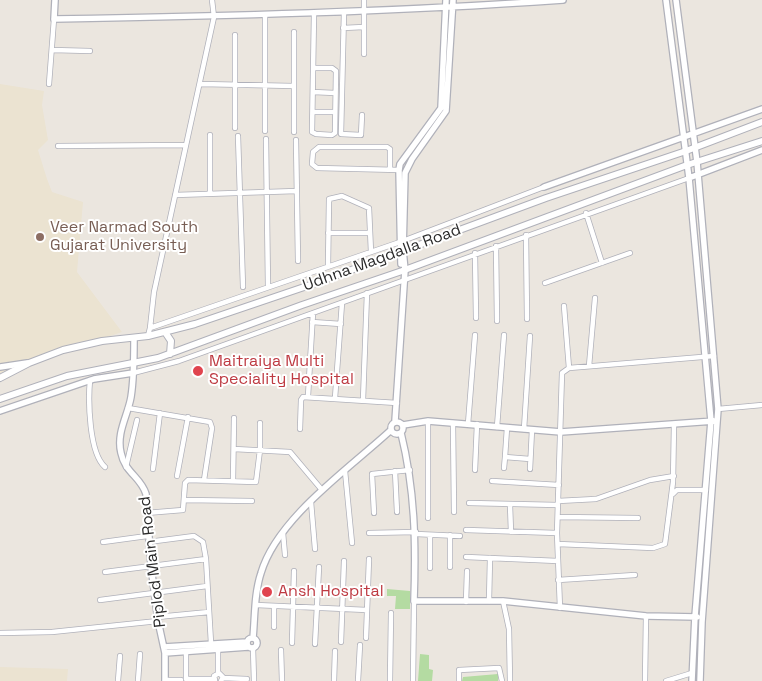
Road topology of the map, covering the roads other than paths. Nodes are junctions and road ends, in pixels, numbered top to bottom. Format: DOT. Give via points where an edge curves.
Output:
graph roads {
  1 [pos="55,0"];
  2 [pos="212,0"];
  3 [pos="364,0"];
  4 [pos="446,0"];
  5 [pos="453,0"];
  6 [pos="559,0"];
  7 [pos="563,0"];
  8 [pos="666,0"];
  9 [pos="676,0"];
  10 [pos="449,8"];
  11 [pos="344,12"];
  12 [pos="364,12"];
  13 [pos="314,14"];
  14 [pos="265,15"];
  15 [pos="214,16"];
  16 [pos="54,19"];
  17 [pos="364,27"];
  18 [pos="343,28"];
  19 [pos="294,32"];
  20 [pos="235,35"];
  21 [pos="52,50"];
  22 [pos="90,51"];
  23 [pos="364,54"];
  24 [pos="313,68"];
  25 [pos="49,84"];
  26 [pos="201,84"];
  27 [pos="235,85"];
  28 [pos="265,86"];
  29 [pos="294,86"];
  30 [pos="313,92"];
  31 [pos="335,93"];
  32 [pos="762,109"];
  33 [pos="313,112"];
  34 [pos="335,112"];
  35 [pos="362,115"];
  36 [pos="741,117"];
  37 [pos="762,122"];
  38 [pos="235,128"];
  39 [pos="745,129"];
  40 [pos="265,131"];
  41 [pos="294,132"];
  42 [pos="693,134"];
  43 [pos="210,135"];
  44 [pos="238,136"];
  45 [pos="684,137"];
  46 [pos="266,139"];
  47 [pos="296,140"];
  48 [pos="762,141"];
  49 [pos="186,145"];
  50 [pos="58,146"];
  51 [pos="694,148"];
  52 [pos="762,150"];
  53 [pos="686,151"];
  54 [pos="697,162"];
  55 [pos="687,165"];
  56 [pos="390,170"];
  57 [pos="398,170"];
  58 [pos="698,174"];
  59 [pos="689,178"];
  60 [pos="544,187"];
  61 [pos="297,191"];
  62 [pos="266,192"];
  63 [pos="239,193"];
  64 [pos="210,194"];
  65 [pos="175,196"];
  66 [pos="586,213"];
  67 [pos="328,232"];
  68 [pos="370,233"];
  69 [pos="526,235"];
  70 [pos="402,241"];
  71 [pos="496,246"];
  72 [pos="401,251"];
  73 [pos="371,252"];
  74 [pos="475,253"];
  75 [pos="630,253"];
  76 [pos="298,261"];
  77 [pos="602,263"];
  78 [pos="328,266"];
  79 [pos="404,270"];
  80 [pos="404,281"];
  81 [pos="545,283"];
  82 [pos="243,287"];
  83 [pos="268,287"];
  84 [pos="368,293"];
  85 [pos="595,298"];
  86 [pos="342,303"];
  87 [pos="564,306"];
  88 [pos="312,313"];
  89 [pos="476,318"];
  90 [pos="527,319"];
  91 [pos="497,321"];
  92 [pos="312,322"];
  93 [pos="341,324"];
  94 [pos="150,328"];
  95 [pos="166,332"];
  96 [pos="504,334"];
  97 [pos="476,335"];
  98 [pos="148,336"];
  99 [pos="530,336"];
  100 [pos="134,339"];
  101 [pos="170,354"];
  102 [pos="710,357"];
  103 [pos="29,363"];
  104 [pos="133,363"];
  105 [pos="589,366"];
  106 [pos="0,367"];
  107 [pos="568,368"];
  108 [pos="134,373"];
  109 [pos="0,378"];
  110 [pos="90,380"];
  111 [pos="308,396"];
  112 [pos="0,398"];
  113 [pos="335,398"];
  114 [pos="363,400"];
  115 [pos="397,403"];
  116 [pos="762,405"];
  117 [pos="128,408"];
  118 [pos="718,409"];
  119 [pos="0,410"];
  120 [pos="160,413"];
  121 [pos="188,417"];
  122 [pos="234,418"];
  123 [pos="137,420"];
  124 [pos="428,421"];
  125 [pos="715,421"];
  126 [pos="395,422"];
  127 [pos="260,423"];
  128 [pos="453,423"];
  129 [pos="468,424"];
  130 [pos="477,424"];
  131 [pos="674,424"];
  132 [pos="403,425"];
  133 [pos="497,427"];
  134 [pos="507,428"];
  135 [pos="300,429"];
  136 [pos="524,429"];
  137 [pos="391,430"];
  138 [pos="532,430"];
  139 [pos="561,432"];
  140 [pos="401,433"];
  141 [pos="234,450"];
  142 [pos="260,450"];
  143 [pos="505,457"];
  144 [pos="530,459"];
  145 [pos="105,467"];
  146 [pos="126,468"];
  147 [pos="504,468"];
  148 [pos="153,469"];
  149 [pos="530,469"];
  150 [pos="410,470"];
  151 [pos="475,470"];
  152 [pos="345,471"];
  153 [pos="395,471"];
  154 [pos="177,476"];
  155 [pos="674,476"];
  156 [pos="204,480"];
  157 [pos="233,481"];
  158 [pos="492,481"];
  159 [pos="559,485"];
  160 [pos="322,490"];
  161 [pos="706,490"];
  162 [pos="672,495"];
  163 [pos="185,500"];
  164 [pos="252,501"];
  165 [pos="311,502"];
  166 [pos="469,503"];
  167 [pos="558,503"];
  168 [pos="510,504"];
  169 [pos="396,512"];
  170 [pos="454,512"];
  171 [pos="146,513"];
  172 [pos="374,513"];
  173 [pos="428,518"];
  174 [pos="558,518"];
  175 [pos="638,518"];
  176 [pos="466,530"];
  177 [pos="511,532"];
  178 [pos="283,533"];
  179 [pos="369,533"];
  180 [pos="416,533"];
  181 [pos="557,533"];
  182 [pos="430,535"];
  183 [pos="450,535"];
  184 [pos="460,536"];
  185 [pos="148,539"];
  186 [pos="103,542"];
  187 [pos="352,543"];
  188 [pos="558,544"];
  189 [pos="315,549"];
  190 [pos="285,555"];
  191 [pos="466,557"];
  192 [pos="490,558"];
  193 [pos="206,559"];
  194 [pos="369,559"];
  195 [pos="344,561"];
  196 [pos="558,561"];
  197 [pos="150,566"];
  198 [pos="319,567"];
  199 [pos="450,567"];
  200 [pos="430,568"];
  201 [pos="294,571"];
  202 [pos="467,571"];
  203 [pos="105,572"];
  204 [pos="635,575"];
  205 [pos="558,580"];
  206 [pos="207,586"];
  207 [pos="155,593"];
  208 [pos="100,600"];
  209 [pos="414,601"];
  210 [pos="503,601"];
  211 [pos="466,602"];
  212 [pos="489,602"];
  213 [pos="256,605"];
  214 [pos="274,606"];
  215 [pos="293,607"];
  216 [pos="317,608"];
  217 [pos="560,608"];
  218 [pos="342,609"];
  219 [pos="367,610"];
  220 [pos="209,612"];
  221 [pos="391,612"];
  222 [pos="646,616"];
  223 [pos="695,616"];
  224 [pos="702,617"];
  225 [pos="157,619"];
  226 [pos="274,627"];
  227 [pos="0,633"];
  228 [pos="253,638"];
  229 [pos="366,638"];
  230 [pos="341,642"];
  231 [pos="211,643"];
  232 [pos="292,643"];
  233 [pos="316,644"];
  234 [pos="360,645"];
  235 [pos="249,646"];
  236 [pos="165,650"];
  237 [pos="218,650"];
  238 [pos="281,650"];
  239 [pos="335,650"];
  240 [pos="186,652"];
  241 [pos="140,654"];
  242 [pos="120,656"];
  243 [pos="218,673"];
  244 [pos="692,673"];
  245 [pos="248,678"];
  246 [pos="222,679"];
  247 [pos="165,680"];
  248 [pos="181,680"];
  249 [pos="215,680"];
  250 [pos="118,681"];
  251 [pos="138,681"];
  252 [pos="254,681"];
  253 [pos="282,681"];
  254 [pos="334,681"];
  255 [pos="358,681"];
  256 [pos="390,681"];
  257 [pos="413,681"];
  258 [pos="459,681"];
  259 [pos="502,681"];
  260 [pos="510,681"];
  261 [pos="645,681"];
  262 [pos="666,681"];
  263 [pos="692,681"];
  264 [pos="700,681"];
  1 -- 16 [label="street"];
  2 -- 15 [label="street"];
  3 -- 12 [label="street"];
  4 -- 10 [label="street"];
  5 -- 10 [label="street"];
  6 -- 7 [label="street"];
  6 -- 10 [label="street"];
  8 -- 45 [label="street"];
  9 -- 42 [label="street"];
  10 -- 12 [label="street"];
  10 -- 57 [label="street" via="441,108"];
  10 -- 70 [label="street" via="447,108 406,170"];
  11 -- 12 [label="street"];
  11 -- 13 [label="street"];
  11 -- 18 [label="street"];
  12 -- 17 [label="street"];
  13 -- 14 [label="street"];
  13 -- 24 [label="street"];
  14 -- 15 [label="street"];
  14 -- 28 [label="street"];
  15 -- 16 [label="street"];
  15 -- 26 [label="street"];
  16 -- 21 [label="street"];
  17 -- 18 [label="street"];
  17 -- 23 [label="street"];
  18 -- 35 [label="street" via="342,134 361,135"];
  19 -- 29 [label="street"];
  20 -- 27 [label="street"];
  21 -- 22 [label="street"];
  21 -- 25 [label="street"];
  24 -- 30 [label="street"];
  24 -- 31 [label="street" via="335,69"];
  26 -- 27 [label="street"];
  26 -- 49 [label="street"];
  27 -- 28 [label="street"];
  27 -- 38 [label="street"];
  28 -- 29 [label="street"];
  28 -- 40 [label="street"];
  29 -- 41 [label="street"];
  30 -- 31 [label="street"];
  30 -- 33 [label="street"];
  31 -- 34 [label="street"];
  32 -- 36 [label="street"];
  33 -- 34 [label="street"];
  33 -- 34 [label="street" via="313,134 332,135 335,133"];
  36 -- 39 [label="street"];
  36 -- 42 [label="street"];
  37 -- 39 [label="main road, Udhna Magdalla Road"];
  39 -- 51 [label="main road, Udhna Magdalla Road"];
  42 -- 45 [label="street"];
  42 -- 51 [label="street"];
  43 -- 64 [label="street"];
  44 -- 63 [label="street"];
  45 -- 53 [label="street"];
  45 -- 60 [label="street"];
  46 -- 62 [label="street"];
  47 -- 61 [label="street"];
  48 -- 54 [label="main road, Udhna Magdalla Road"];
  49 -- 50 [label="street"];
  49 -- 65 [label="street"];
  51 -- 53 [label="main road, Udhna Magdalla Road"];
  51 -- 54 [label="street"];
  52 -- 58 [label="street"];
  53 -- 55 [label="street"];
  53 -- 72 [label="main road, Udhna Magdalla Road"];
  54 -- 55 [label="main road, Udhna Magdalla Road"];
  54 -- 58 [label="street"];
  55 -- 59 [label="street"];
  55 -- 79 [label="main road, Udhna Magdalla Road"];
  56 -- 56 [label="street" via="317,168 312,164 312,152 319,147 387,147 391,154"];
  56 -- 57 [label="street"];
  57 -- 70 [label="street"];
  58 -- 59 [label="street"];
  58 -- 102 [label="street"];
  59 -- 66 [label="street"];
  59 -- 102 [label="street"];
  60 -- 70 [label="street"];
  61 -- 62 [label="street"];
  61 -- 76 [label="street"];
  62 -- 63 [label="street"];
  62 -- 83 [label="street"];
  63 -- 64 [label="street"];
  63 -- 82 [label="street"];
  64 -- 65 [label="street"];
  65 -- 94 [label="street" via="154,292"];
  66 -- 69 [label="street"];
  66 -- 77 [label="street"];
  67 -- 68 [label="street"];
  67 -- 68 [label="street" via="329,200 342,196 369,208"];
  67 -- 78 [label="street"];
  68 -- 73 [label="street"];
  69 -- 71 [label="street"];
  69 -- 90 [label="street"];
  70 -- 72 [label="street"];
  70 -- 73 [label="street"];
  71 -- 74 [label="street"];
  71 -- 91 [label="street"];
  72 -- 79 [label="street"];
  72 -- 95 [label="main road, Udhna Magdalla Road" via="316,283"];
  73 -- 78 [label="street"];
  74 -- 80 [label="street"];
  74 -- 89 [label="street"];
  75 -- 77 [label="street"];
  77 -- 81 [label="street"];
  78 -- 83 [label="street"];
  79 -- 80 [label="street"];
  79 -- 101 [label="main road, Udhna Magdalla Road"];
  80 -- 84 [label="street"];
  80 -- 115 [label="street"];
  83 -- 94 [label="street"];
  84 -- 86 [label="street"];
  84 -- 114 [label="street"];
  85 -- 105 [label="street"];
  86 -- 88 [label="street"];
  86 -- 93 [label="street"];
  87 -- 107 [label="street"];
  88 -- 92 [label="street"];
  88 -- 108 [label="street" via="179,361"];
  92 -- 93 [label="street"];
  92 -- 111 [label="street"];
  93 -- 113 [label="street"];
  94 -- 98 [label="street"];
  95 -- 98 [label="main road, Udhna Magdalla Road"];
  95 -- 101 [label="main road" via="171,341"];
  96 -- 133 [label="street"];
  97 -- 129 [label="street"];
  98 -- 100 [label="main road, Udhna Magdalla Road"];
  99 -- 136 [label="street"];
  100 -- 103 [label="main road, Udhna Magdalla Road" via="85,344"];
  100 -- 104 [label="street, Piplod Main Road"];
  101 -- 104 [label="main road, Udhna Magdalla Road"];
  102 -- 105 [label="street"];
  102 -- 118 [label="street"];
  102 -- 125 [label="street"];
  103 -- 106 [label="street"];
  103 -- 109 [label="main road, Udhna Magdalla Road"];
  104 -- 108 [label="street, Piplod Main Road"];
  104 -- 112 [label="main road, Udhna Magdalla Road" via="67,376"];
  105 -- 107 [label="street"];
  107 -- 139 [label="street" via="562,373"];
  108 -- 110 [label="street"];
  108 -- 117 [label="street, Piplod Main Road"];
  110 -- 119 [label="street"];
  110 -- 145 [label="street" via="88,411 96,453"];
  111 -- 113 [label="street"];
  111 -- 135 [label="street" via="301,400"];
  113 -- 114 [label="street"];
  114 -- 115 [label="street"];
  115 -- 126 [label="street"];
  116 -- 118 [label="street"];
  117 -- 120 [label="street"];
  117 -- 146 [label="street, Piplod Main Road" via="119,442"];
  118 -- 125 [label="street"];
  120 -- 121 [label="street"];
  120 -- 148 [label="street"];
  121 -- 154 [label="street"];
  121 -- 156 [label="street" via="208,420 212,425"];
  122 -- 141 [label="street"];
  123 -- 146 [label="street"];
  124 -- 128 [label="street"];
  124 -- 132 [label="street"];
  124 -- 173 [label="street"];
  125 -- 131 [label="street"];
  125 -- 161 [label="street"];
  125 -- 224 [label="street"];
  126 -- 132 [label="street"];
  126 -- 137 [label="street"];
  127 -- 142 [label="street"];
  128 -- 129 [label="street"];
  128 -- 170 [label="street"];
  129 -- 130 [label="street"];
  130 -- 133 [label="street"];
  130 -- 151 [label="street"];
  131 -- 139 [label="street"];
  131 -- 155 [label="street"];
  132 -- 140 [label="street"];
  133 -- 134 [label="street"];
  134 -- 136 [label="street"];
  134 -- 143 [label="street"];
  136 -- 138 [label="street"];
  137 -- 140 [label="street" via="395,434"];
  137 -- 152 [label="street"];
  138 -- 139 [label="street"];
  138 -- 144 [label="street"];
  139 -- 159 [label="street"];
  140 -- 150 [label="street"];
  141 -- 142 [label="street"];
  141 -- 157 [label="street"];
  142 -- 157 [label="street" via="256,482"];
  142 -- 160 [label="street" via="292,453"];
  143 -- 144 [label="street"];
  143 -- 147 [label="street"];
  144 -- 149 [label="street"];
  146 -- 171 [label="street, Piplod Main Road" via="144,486"];
  150 -- 153 [label="street"];
  150 -- 180 [label="street"];
  152 -- 160 [label="street"];
  152 -- 187 [label="street"];
  153 -- 169 [label="street"];
  153 -- 172 [label="street" via="372,474"];
  155 -- 162 [label="street"];
  155 -- 167 [label="street" via="650,480 596,499"];
  156 -- 157 [label="street"];
  156 -- 163 [label="street" via="186,480"];
  158 -- 159 [label="street"];
  159 -- 167 [label="street"];
  160 -- 165 [label="street"];
  161 -- 162 [label="street" via="677,490"];
  161 -- 223 [label="street"];
  162 -- 188 [label="street" via="666,542 661,547"];
  163 -- 164 [label="street"];
  163 -- 171 [label="street" via="180,511"];
  165 -- 178 [label="street"];
  165 -- 189 [label="street"];
  166 -- 168 [label="street"];
  167 -- 168 [label="street"];
  167 -- 174 [label="street"];
  168 -- 177 [label="street"];
  171 -- 185 [label="street, Piplod Main Road"];
  174 -- 175 [label="street"];
  174 -- 181 [label="street"];
  176 -- 177 [label="street"];
  177 -- 181 [label="street"];
  178 -- 190 [label="street"];
  178 -- 213 [label="street" via="260,573"];
  179 -- 180 [label="street"];
  180 -- 182 [label="street"];
  180 -- 209 [label="street"];
  181 -- 188 [label="street"];
  182 -- 183 [label="street"];
  182 -- 200 [label="street"];
  183 -- 184 [label="street"];
  183 -- 199 [label="street"];
  185 -- 186 [label="street"];
  185 -- 193 [label="street" via="198,537 204,544"];
  185 -- 197 [label="street, Piplod Main Road"];
  188 -- 196 [label="street"];
  191 -- 192 [label="street"];
  192 -- 196 [label="street"];
  192 -- 212 [label="street"];
  193 -- 197 [label="street"];
  193 -- 206 [label="street"];
  194 -- 219 [label="street"];
  195 -- 218 [label="street"];
  196 -- 205 [label="street"];
  197 -- 203 [label="street"];
  197 -- 207 [label="street, Piplod Main Road"];
  198 -- 216 [label="street"];
  201 -- 215 [label="street"];
  202 -- 211 [label="street"];
  204 -- 205 [label="street"];
  205 -- 217 [label="street"];
  206 -- 207 [label="street"];
  206 -- 220 [label="street"];
  207 -- 208 [label="street"];
  207 -- 225 [label="street, Piplod Main Road"];
  209 -- 211 [label="street"];
  209 -- 257 [label="street"];
  210 -- 212 [label="street"];
  210 -- 217 [label="street"];
  210 -- 260 [label="street" via="509,629"];
  211 -- 212 [label="street"];
  213 -- 214 [label="street"];
  213 -- 228 [label="street"];
  214 -- 215 [label="street"];
  214 -- 226 [label="street"];
  215 -- 216 [label="street"];
  215 -- 232 [label="street"];
  216 -- 218 [label="street"];
  216 -- 233 [label="street"];
  217 -- 222 [label="street"];
  218 -- 219 [label="street"];
  218 -- 230 [label="street"];
  219 -- 229 [label="street"];
  220 -- 225 [label="street"];
  220 -- 231 [label="street"];
  221 -- 256 [label="street"];
  222 -- 223 [label="street"];
  222 -- 261 [label="street"];
  223 -- 224 [label="street"];
  223 -- 244 [label="street"];
  224 -- 264 [label="street"];
  225 -- 227 [label="street" via="52,632"];
  225 -- 236 [label="street, Piplod Main Road"];
  228 -- 235 [label="street"];
  228 -- 235 [label="street" via="257,642"];
  231 -- 235 [label="street"];
  231 -- 236 [label="street"];
  234 -- 255 [label="street"];
  235 -- 237 [label="street"];
  235 -- 252 [label="street"];
  236 -- 240 [label="street"];
  236 -- 247 [label="street, Piplod Main Road"];
  237 -- 240 [label="street"];
  237 -- 243 [label="street"];
  238 -- 253 [label="street"];
  239 -- 254 [label="street"];
  240 -- 249 [label="street" via="186,679"];
  241 -- 251 [label="street"];
  242 -- 250 [label="street"];
  243 -- 246 [label="street"];
  243 -- 249 [label="street"];
  244 -- 262 [label="street"];
  244 -- 263 [label="street"];
  245 -- 246 [label="street"];
  247 -- 248 [label="street"];
  258 -- 259 [label="street" via="459,670 499,668"];
}
